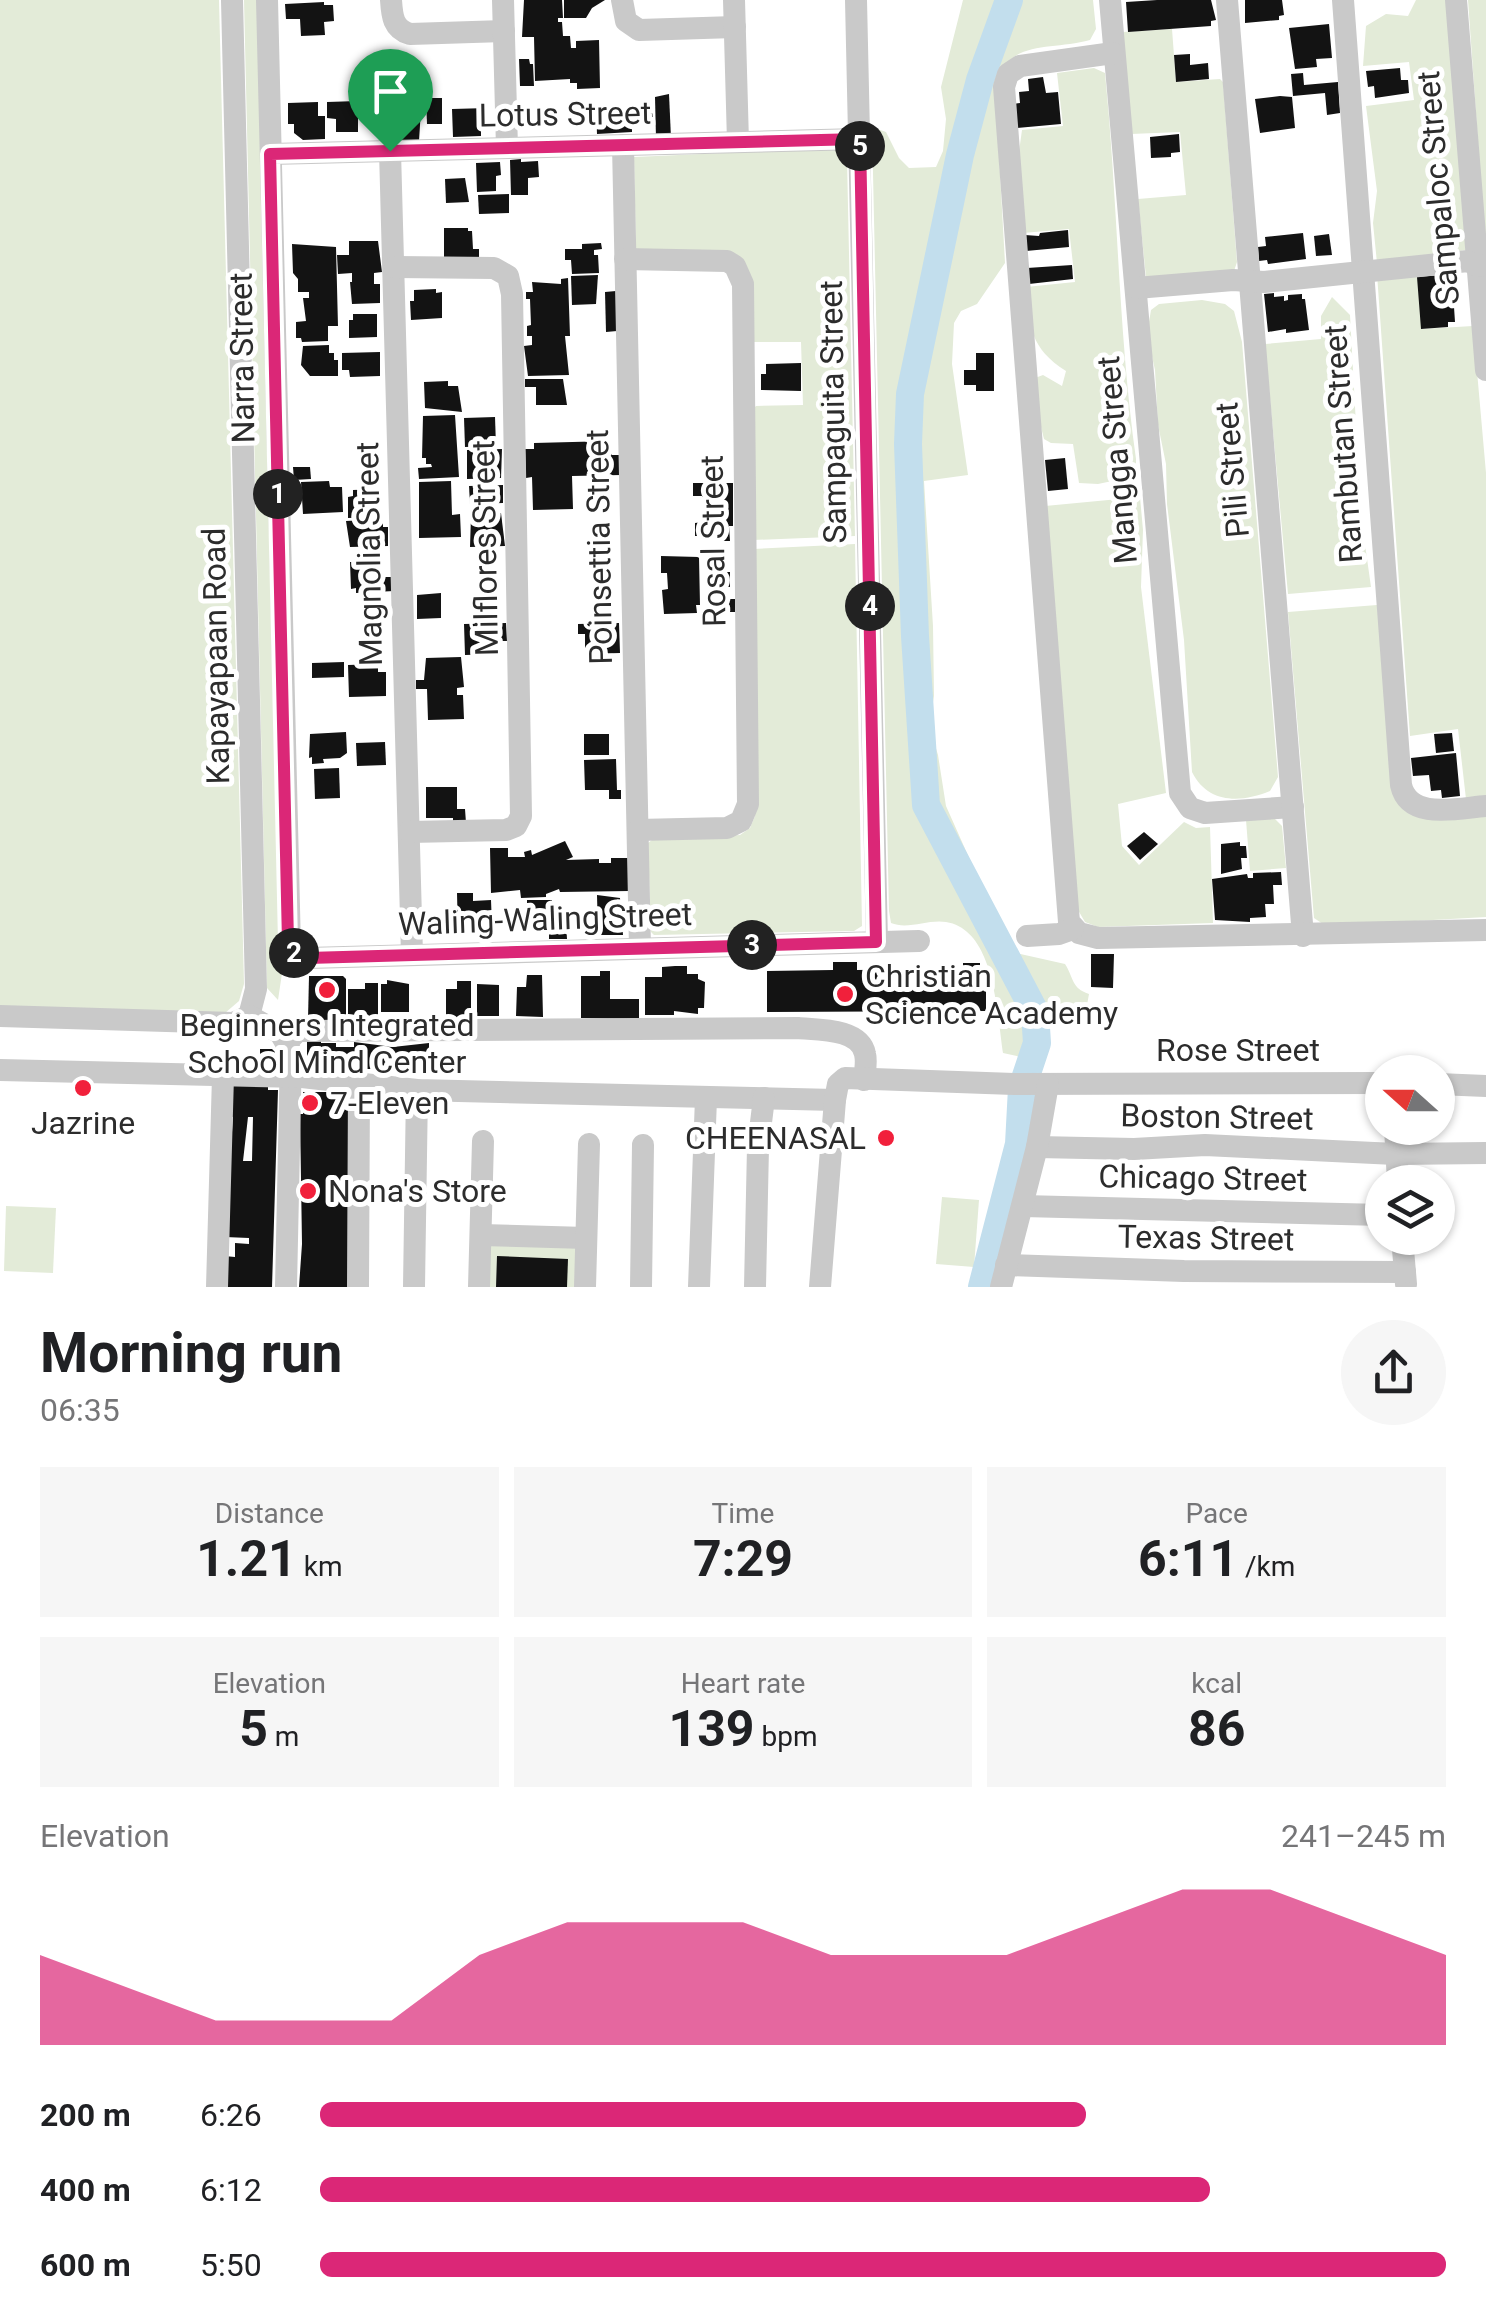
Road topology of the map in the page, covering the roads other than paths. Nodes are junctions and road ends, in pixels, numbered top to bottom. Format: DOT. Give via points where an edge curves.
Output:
graph roads {
  1 [pos="232,0"];
  2 [pos="267,0"];
  3 [pos="392,0"];
  4 [pos="504,0"];
  5 [pos="622,0"];
  6 [pos="734,0"];
  7 [pos="856,0"];
  8 [pos="1110,0"];
  9 [pos="1227,0"];
  10 [pos="1342,0"];
  11 [pos="1456,0"];
  12 [pos="735,27"];
  13 [pos="504,31"];
  14 [pos="1113,53"];
  15 [pos="860,139"];
  16 [pos="738,142"];
  17 [pos="623,145"];
  18 [pos="507,148"];
  19 [pos="390,151"];
  20 [pos="270,154"];
  21 [pos="625,259"];
  22 [pos="1481,265"];
  23 [pos="395,267"];
  24 [pos="1363,272"];
  25 [pos="1250,281"];
  26 [pos="1136,288"];
  27 [pos="1486,370"];
  28 [pos="1486,806"];
  29 [pos="1292,807"];
  30 [pos="638,830"];
  31 [pos="410,832"];
  32 [pos="1073,928"];
  33 [pos="1486,930"];
  34 [pos="1026,936"];
  35 [pos="1302,936"];
  36 [pos="919,941"];
  37 [pos="876,942"];
  38 [pos="640,948"];
  39 [pos="294,953"];
  40 [pos="412,955"];
  41 [pos="0,1016"];
  42 [pos="249,1016"];
  43 [pos="288,1041"];
  44 [pos="0,1070"];
  45 [pos="224,1076"];
  46 [pos="291,1077"];
  47 [pos="864,1080"];
  48 [pos="1365,1082"];
  49 [pos="1032,1083"];
  50 [pos="358,1085"];
  51 [pos="1455,1085"];
  52 [pos="1486,1086"];
  53 [pos="417,1090"];
  54 [pos="706,1098"];
  55 [pos="764,1098"];
  56 [pos="835,1100"];
  57 [pos="483,1141"];
  58 [pos="589,1144"];
  59 [pos="643,1145"];
  60 [pos="1395,1145"];
  61 [pos="1037,1148"];
  62 [pos="1486,1153"];
  63 [pos="1396,1154"];
  64 [pos="1397,1165"];
  65 [pos="1023,1206"];
  66 [pos="1365,1214"];
  67 [pos="481,1235"];
  68 [pos="586,1238"];
  69 [pos="1003,1276"];
  70 [pos="1184,1279"];
  71 [pos="1406,1279"];
  72 [pos="217,1287"];
  73 [pos="286,1287"];
  74 [pos="358,1287"];
  75 [pos="414,1287"];
  76 [pos="480,1287"];
  77 [pos="586,1287"];
  78 [pos="641,1287"];
  79 [pos="699,1287"];
  80 [pos="756,1287"];
  81 [pos="820,1287"];
  1 -- 42 [label="street, Kapayapaan Road" via="256,989"];
  2 -- 20 [label="street, Narra Street"];
  3 -- 13 [label="street" via="394,22 410,34"];
  4 -- 13 [label="street"];
  5 -- 12 [label="street" via="626,21 639,30"];
  6 -- 12 [label="street"];
  7 -- 15 [label="street, Sampaguita Street"];
  8 -- 14 [label="street, Mangga Street"];
  9 -- 25 [label="street, Pili Street"];
  10 -- 24 [label="street, Rambutan Street"];
  11 -- 22 [label="street, Sampaloc Street"];
  12 -- 16 [label="street"];
  13 -- 18 [label="street"];
  14 -- 26 [label="street, Mangga Street"];
  14 -- 32 [label="street" via="1020,66 1004,87"];
  15 -- 16 [label="street, Lotus Street"];
  15 -- 37 [label="street, Sampaguita Street"];
  16 -- 17 [label="street, Lotus Street"];
  17 -- 18 [label="street, Lotus Street"];
  17 -- 21 [label="street, Poinsettia Street"];
  18 -- 19 [label="street, Lotus Street"];
  19 -- 20 [label="street, Lotus Street"];
  19 -- 23 [label="street, Magnolia Street"];
  20 -- 39 [label="street, Narra Street" via="288,942"];
  21 -- 30 [label="street, Poinsettia Street"];
  21 -- 30 [label="street, Rosal Street" via="727,261 743,284 748,804 742,821 727,828"];
  22 -- 24 [label="street"];
  22 -- 27 [label="street, Sampaloc Street"];
  23 -- 31 [label="street, Magnolia Street"];
  23 -- 31 [label="street, Milflores Street" via="494,268 508,276 512,294 522,816 506,830"];
  24 -- 25 [label="street"];
  24 -- 28 [label="street, Rambutan Street" via="1400,785 1418,807"];
  25 -- 26 [label="street"];
  25 -- 29 [label="street, Pili Street"];
  26 -- 29 [label="street, Mangga Street" via="1180,793 1190,808 1206,814"];
  29 -- 35 [label="street, Pili Street"];
  30 -- 38 [label="street, Poinsettia Street"];
  31 -- 40 [label="street, Magnolia Street"];
  32 -- 34 [label="street"];
  32 -- 35 [label="street" via="1098,938"];
  33 -- 35 [label="street"];
  36 -- 37 [label="street, Waling-Waling Street"];
  37 -- 38 [label="street, Waling-Waling Street"];
  38 -- 40 [label="street, Waling-Waling Street"];
  39 -- 40 [label="street, Waling-Waling Street"];
  41 -- 42 [label="street" via="232,1023"];
  42 -- 43 [label="street"];
  43 -- 46 [label="street"];
  43 -- 47 [label="street" via="298,1030 798,1028 855,1040 866,1054"];
  44 -- 45 [label="street"];
  45 -- 46 [label="street"];
  45 -- 72 [label="street"];
  46 -- 50 [label="street"];
  46 -- 73 [label="street"];
  47 -- 49 [label="street, Rose Street"];
  47 -- 56 [label="street" via="841,1081"];
  48 -- 49 [label="street, Rose Street"];
  49 -- 61 [label="street"];
  50 -- 53 [label="street"];
  50 -- 74 [label="street"];
  51 -- 52 [label="street"];
  53 -- 54 [label="street"];
  53 -- 75 [label="street"];
  54 -- 55 [label="street"];
  54 -- 79 [label="street"];
  55 -- 56 [label="street"];
  55 -- 80 [label="street"];
  56 -- 81 [label="street"];
  57 -- 67 [label="street"];
  58 -- 68 [label="street"];
  59 -- 78 [label="street"];
  60 -- 63 [label="street"];
  61 -- 63 [label="street, Boston Street" via="1205,1145"];
  61 -- 65 [label="street"];
  62 -- 63 [label="street, Boston Street"];
  63 -- 64 [label="street"];
  65 -- 66 [label="street, Chicago Street"];
  65 -- 69 [label="street"];
  67 -- 68 [label="street"];
  67 -- 76 [label="street"];
  68 -- 77 [label="street"];
  69 -- 70 [label="street, Texas Street"];
  70 -- 71 [label="street, Texas Street"];
}
